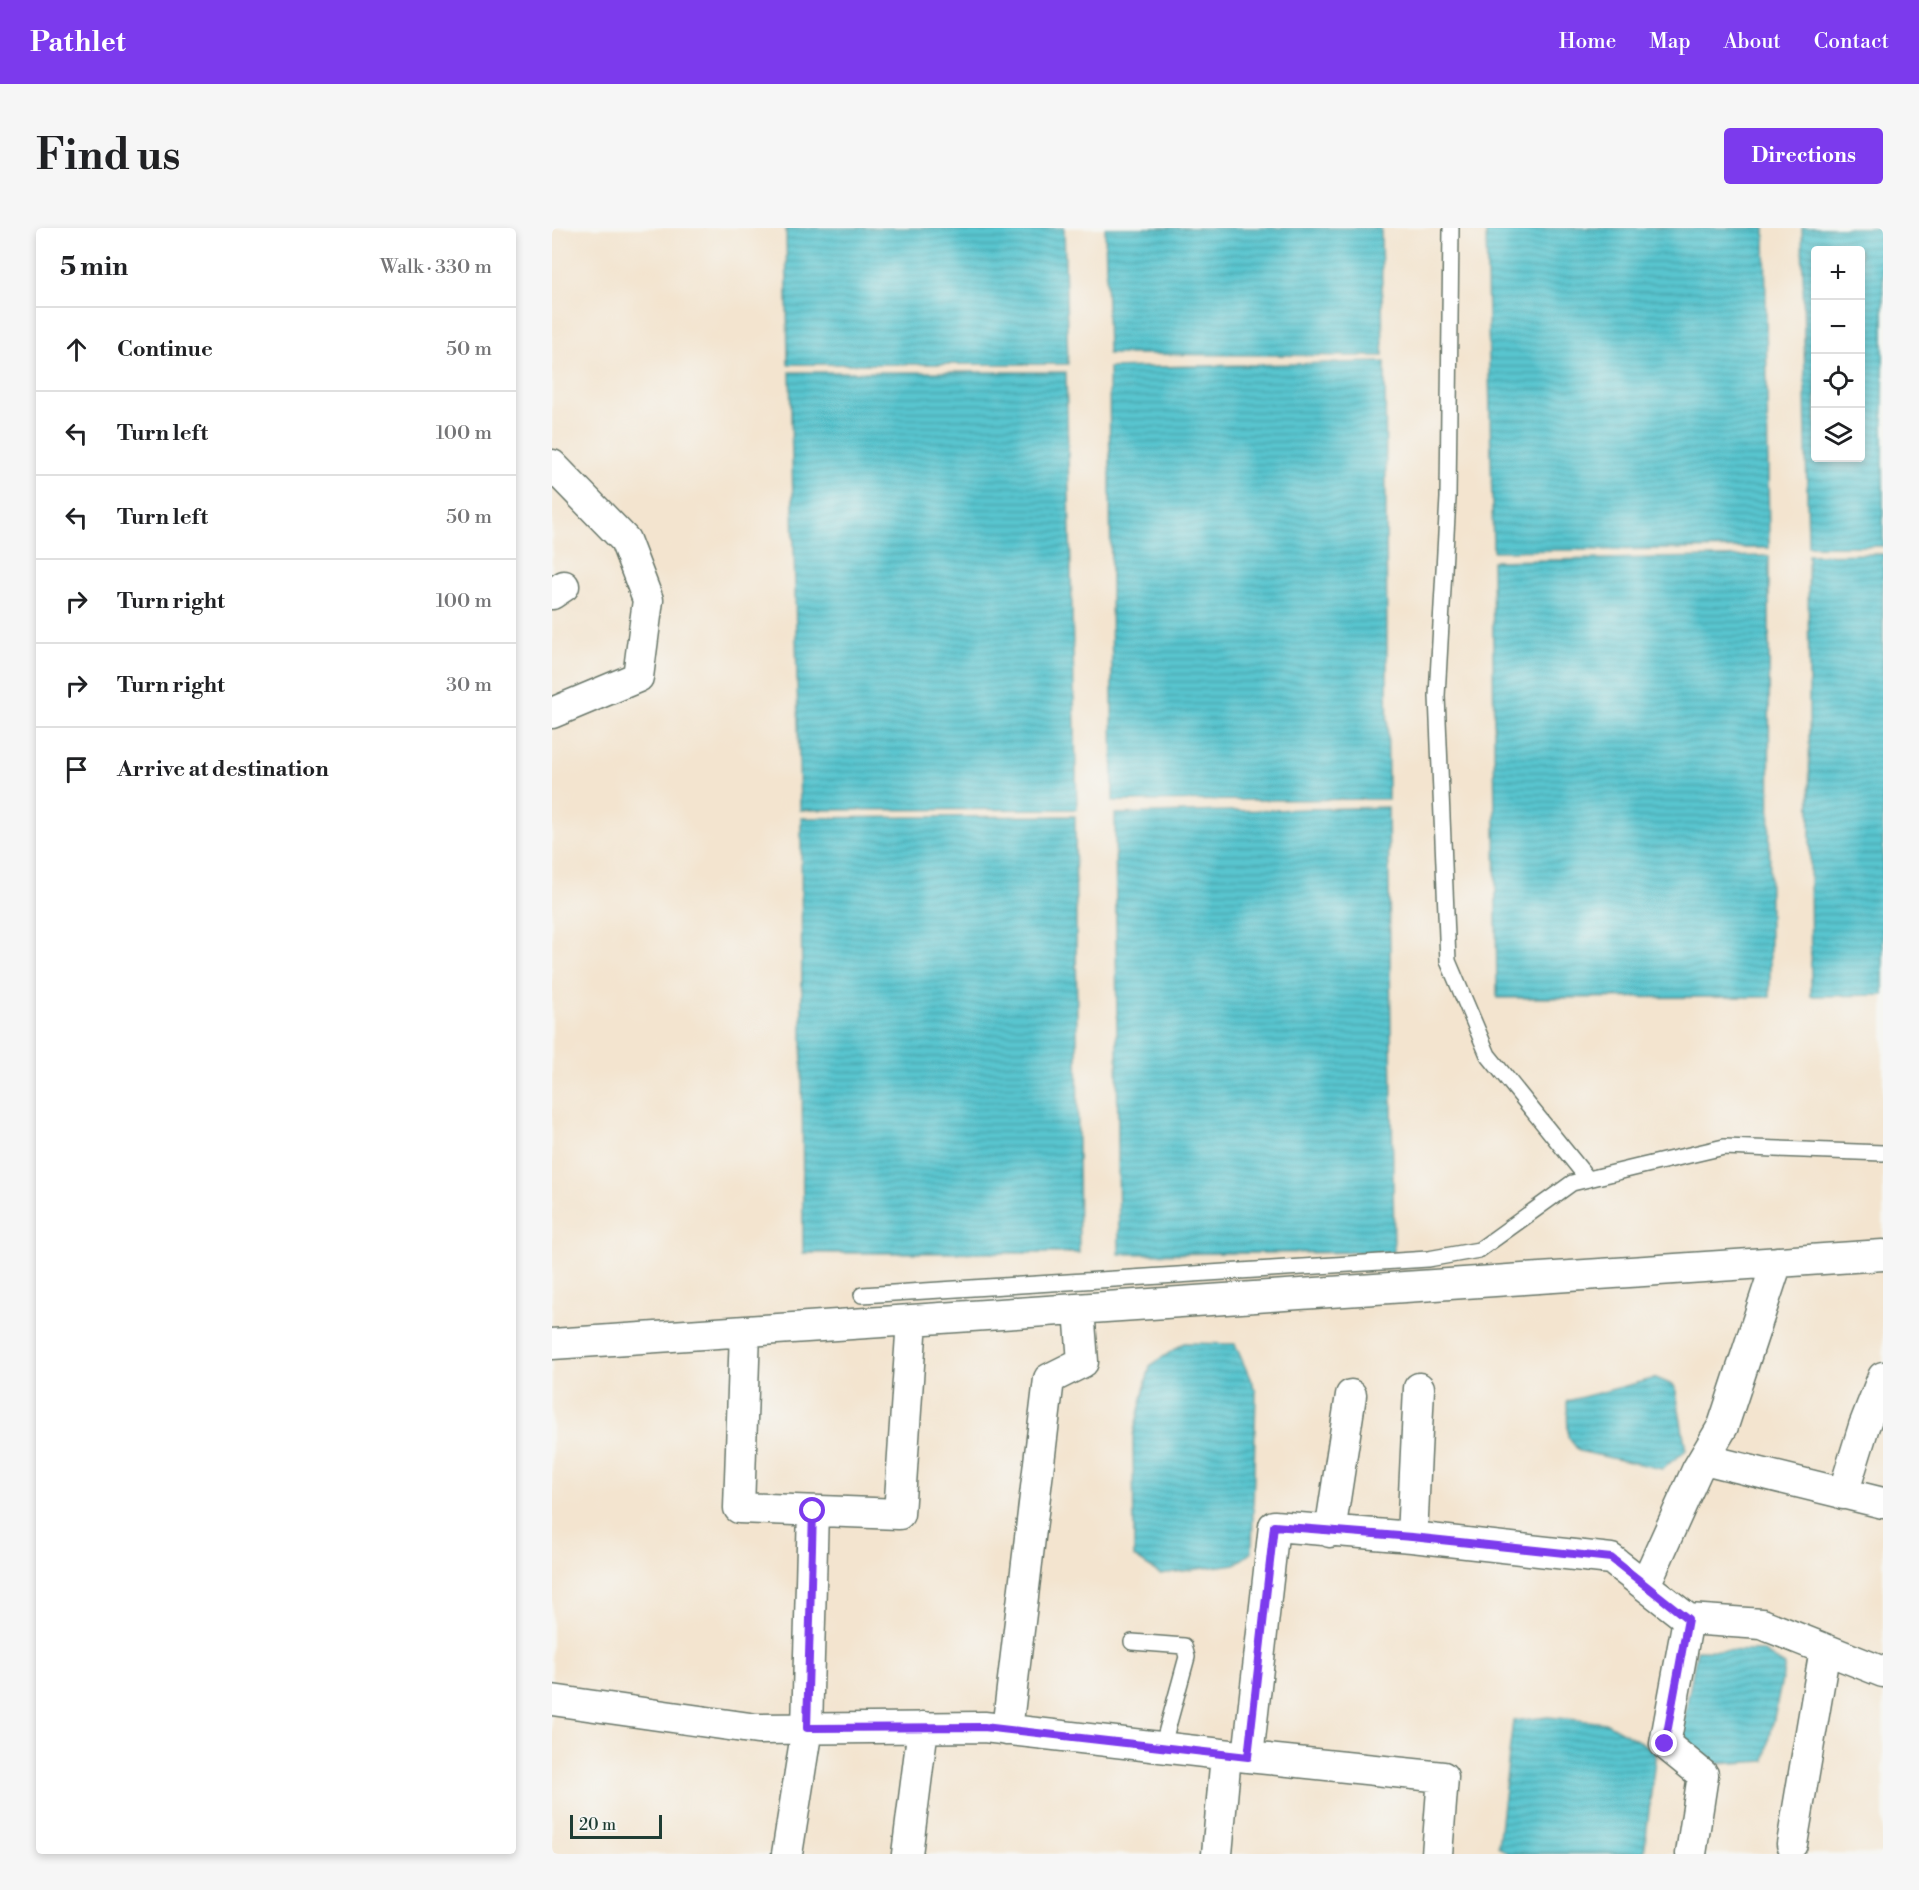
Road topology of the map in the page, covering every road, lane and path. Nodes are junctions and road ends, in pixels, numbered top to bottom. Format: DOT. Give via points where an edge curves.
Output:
graph roads {
  1 [pos="1451,228"];
  2 [pos="552,465"];
  3 [pos="552,713"];
  4 [pos="1883,1153"];
  5 [pos="1588,1179"];
  6 [pos="1883,1255"];
  7 [pos="1777,1262"];
  8 [pos="862,1295"];
  9 [pos="1079,1309"];
  10 [pos="912,1320"];
  11 [pos="745,1331"];
  12 [pos="552,1344"];
  13 [pos="1883,1377"];
  14 [pos="1419,1388"];
  15 [pos="1351,1395"];
  16 [pos="1704,1459"];
  17 [pos="1843,1494"];
  18 [pos="1883,1503"];
  19 [pos="813,1511"];
  20 [pos="1330,1532"];
  21 [pos="1412,1537"];
  22 [pos="1645,1585"];
  23 [pos="1688,1619"];
  24 [pos="1132,1642"];
  25 [pos="1825,1649"];
  26 [pos="1883,1672"];
  27 [pos="552,1700"];
  28 [pos="923,1727"];
  29 [pos="807,1728"];
  30 [pos="1007,1730"];
  31 [pos="1162,1748"];
  32 [pos="1237,1756"];
  33 [pos="1792,1844"];
  34 [pos="787,1854"];
  35 [pos="907,1854"];
  36 [pos="1216,1854"];
  37 [pos="1437,1854"];
  38 [pos="1691,1854"];
  1 -- 5 [label="lane" via="1447,509 1437,696 1448,961 1488,1056"];
  2 -- 3 [label="street" via="625,540 648,600 638,676"];
  4 -- 5 [label="lane" via="1724,1147"];
  5 -- 8 [label="lane" via="1572,1183 1479,1250 1428,1259"];
  6 -- 7 [label="street"];
  7 -- 9 [label="street"];
  7 -- 16 [label="street" via="1723,1426"];
  9 -- 10 [label="street"];
  9 -- 30 [label="street" via="1083,1362 1049,1379"];
  10 -- 11 [label="street"];
  10 -- 19 [label="street" via="899,1514"];
  11 -- 12 [label="street"];
  11 -- 19 [label="street" via="739,1508"];
  13 -- 17 [label="street"];
  14 -- 21 [label="street"];
  15 -- 20 [label="street"];
  16 -- 17 [label="street"];
  16 -- 22 [label="street"];
  17 -- 18 [label="street"];
  19 -- 29 [label="street"];
  20 -- 21 [label="street"];
  20 -- 32 [label="street" via="1274,1526"];
  21 -- 22 [label="street" via="1611,1558"];
  22 -- 23 [label="street"];
  23 -- 25 [label="street" via="1761,1624"];
  23 -- 38 [label="street" via="1665,1744 1702,1774"];
  24 -- 31 [label="lane" via="1184,1646 1186,1651"];
  25 -- 26 [label="street"];
  25 -- 33 [label="street"];
  27 -- 29 [label="street" via="757,1729"];
  28 -- 29 [label="street"];
  28 -- 30 [label="street"];
  28 -- 35 [label="street"];
  29 -- 34 [label="street"];
  30 -- 31 [label="street"];
  31 -- 32 [label="street"];
  32 -- 36 [label="street"];
  32 -- 37 [label="street" via="1443,1777"];
}
